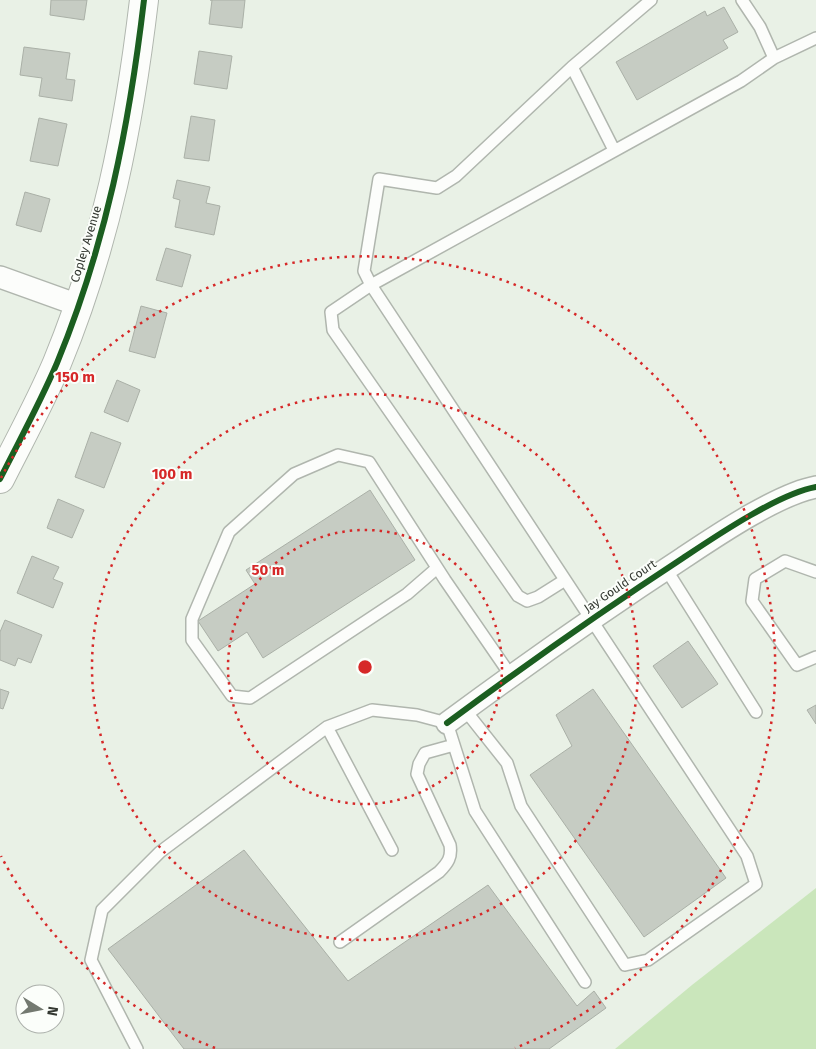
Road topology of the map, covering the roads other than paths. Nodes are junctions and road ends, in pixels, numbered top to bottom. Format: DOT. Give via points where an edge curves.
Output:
graph roads {
  1 [pos="144,0"];
  2 [pos="651,0"];
  3 [pos="742,0"];
  4 [pos="816,38"];
  5 [pos="774,58"];
  6 [pos="572,67"];
  7 [pos="614,150"];
  8 [pos="0,278"];
  9 [pos="371,285"];
  10 [pos="78,305"];
  11 [pos="0,479"];
  12 [pos="816,487"];
  13 [pos="437,568"];
  14 [pos="666,569"];
  15 [pos="816,572"];
  16 [pos="564,580"];
  17 [pos="590,619"];
  18 [pos="816,657"];
  19 [pos="511,676"];
  20 [pos="465,710"];
  21 [pos="756,712"];
  22 [pos="447,723"];
  23 [pos="327,727"];
  24 [pos="454,745"];
  25 [pos="392,850"];
  26 [pos="340,942"];
  27 [pos="585,982"];
  28 [pos="137,1049"];
  1 -- 10 [label="street, Copley Avenue" via="117,171"];
  2 -- 6 [label="lane"];
  3 -- 5 [label="lane" via="760,27"];
  4 -- 5 [label="lane"];
  5 -- 7 [label="lane" via="740,81"];
  6 -- 7 [label="lane"];
  6 -- 9 [label="lane" via="456,176 436,188 379,179 364,271"];
  7 -- 9 [label="lane"];
  8 -- 10 [label="street"];
  9 -- 16 [label="lane"];
  9 -- 16 [label="lane" via="331,312 333,330 518,596 527,601"];
  10 -- 11 [label="street, Copley Avenue" via="56,364"];
  12 -- 14 [label="street, Jay Gould Court" via="796,493 764,510"];
  13 -- 13 [label="lane" via="369,462 338,455 294,474 229,532 192,619 192,640 232,696 250,698 406,594"];
  13 -- 19 [label="lane"];
  14 -- 17 [label="street, Jay Gould Court"];
  14 -- 21 [label="lane"];
  15 -- 18 [label="lane" via="785,561 755,579 752,601 797,665"];
  16 -- 17 [label="lane"];
  17 -- 19 [label="street, Jay Gould Court"];
  17 -- 20 [label="lane" via="747,856 756,884 648,960 625,965 521,806 507,763"];
  19 -- 20 [label="street, Jay Gould Court"];
  20 -- 22 [label="street, Jay Gould Court"];
  22 -- 23 [label="lane" via="417,715 372,710"];
  22 -- 24 [label="lane"];
  23 -- 25 [label="lane"];
  23 -- 28 [label="lane" via="160,852 102,910 91,960"];
  24 -- 26 [label="lane" via="425,752 417,774 450,845 452,854 447,864"];
  24 -- 27 [label="lane" via="475,811"];
}
